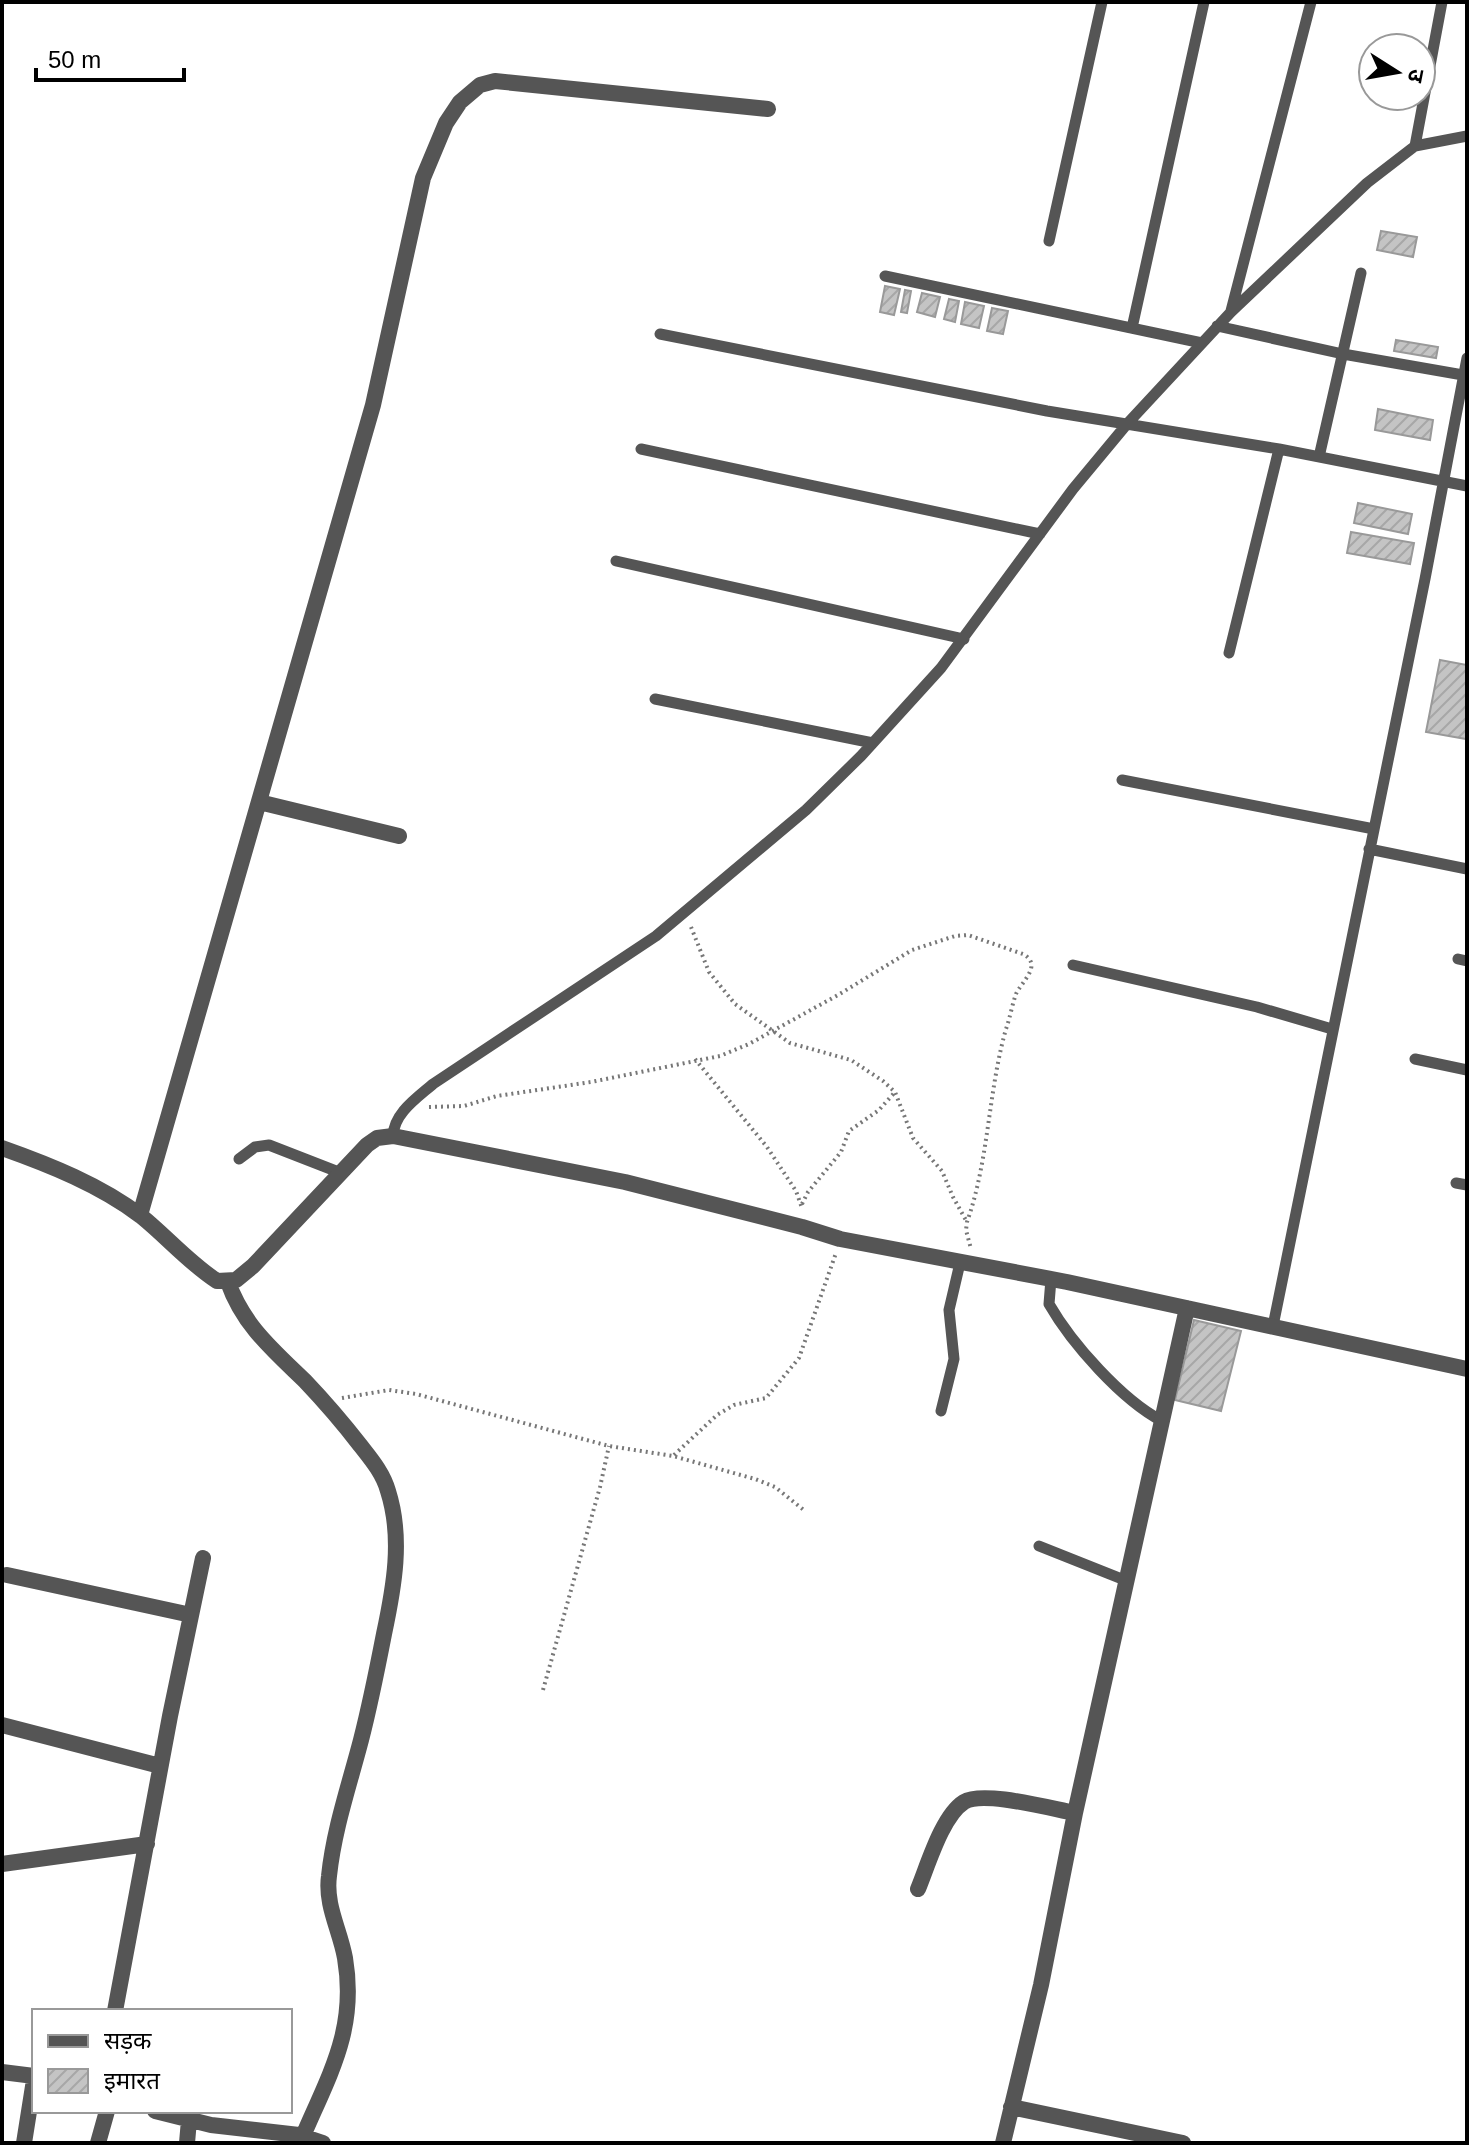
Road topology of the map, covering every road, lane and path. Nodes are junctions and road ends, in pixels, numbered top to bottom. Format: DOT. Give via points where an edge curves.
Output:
graph roads {
  1 [pos="1102,2"];
  2 [pos="1204,2"];
  3 [pos="1311,2"];
  4 [pos="1438,3"];
  5 [pos="768,109"];
  6 [pos="1467,136"];
  7 [pos="1415,146"];
  8 [pos="1049,241"];
  9 [pos="1361,273"];
  10 [pos="885,276"];
  11 [pos="1231,312"];
  12 [pos="1217,326"];
  13 [pos="1132,328"];
  14 [pos="660,334"];
  15 [pos="1202,343"];
  16 [pos="1343,354"];
  17 [pos="1467,358"];
  18 [pos="1463,375"];
  19 [pos="1127,424"];
  20 [pos="641,449"];
  21 [pos="1279,449"];
  22 [pos="1319,457"];
  23 [pos="1444,481"];
  24 [pos="1467,486"];
  25 [pos="1040,534"];
  26 [pos="616,561"];
  27 [pos="964,639"];
  28 [pos="1229,653"];
  29 [pos="655,699"];
  30 [pos="873,743"];
  31 [pos="1122,780"];
  32 [pos="259,802"];
  33 [pos="1374,829"];
  34 [pos="399,836"];
  35 [pos="1369,849"];
  36 [pos="1467,869"];
  37 [pos="686,912"];
  38 [pos="1073,965"];
  39 [pos="1332,1029"];
  40 [pos="772,1031"];
  41 [pos="695,1059"];
  42 [pos="1415,1059"];
  43 [pos="1467,1070"];
  44 [pos="895,1092"];
  45 [pos="403,1112"];
  46 [pos="393,1136"];
  47 [pos="2,1148"];
  48 [pos="239,1159"];
  49 [pos="341,1173"];
  50 [pos="802,1204"];
  51 [pos="140,1215"];
  52 [pos="967,1222"];
  53 [pos="802,1227"];
  54 [pos="840,1239"];
  55 [pos="968,1265"];
  56 [pos="1051,1279"];
  57 [pos="228,1282"];
  58 [pos="1187,1308"];
  59 [pos="1273,1326"];
  60 [pos="1467,1369"];
  61 [pos="324,1402"];
  62 [pos="941,1411"];
  63 [pos="1162,1421"];
  64 [pos="609,1446"];
  65 [pos="673,1456"];
  66 [pos="805,1511"];
  67 [pos="1039,1546"];
  68 [pos="203,1558"];
  69 [pos="7,1575"];
  70 [pos="1127,1581"];
  71 [pos="191,1615"];
  72 [pos="543,1690"];
  73 [pos="2,1725"];
  74 [pos="160,1766"];
  75 [pos="1075,1813"];
  76 [pos="147,1844"];
  77 [pos="2,1864"];
  78 [pos="918,1889"];
  79 [pos="115,2009"];
  80 [pos="2,2072"];
  81 [pos="32,2078"];
  82 [pos="32,2091"];
  83 [pos="1011,2107"];
  84 [pos="106,2113"];
  85 [pos="163,2113"];
  86 [pos="189,2120"];
  87 [pos="303,2136"];
  88 [pos="267,2137"];
  89 [pos="24,2143"];
  90 [pos="98,2143"];
  91 [pos="187,2143"];
  92 [pos="323,2143"];
  93 [pos="1003,2143"];
  94 [pos="1183,2143"];
  1 -- 8 [label="lane"];
  2 -- 13 [label="lane"];
  3 -- 11 [label="lane"];
  4 -- 7 [label="lane"];
  5 -- 32 [label="street" via="495,81 480,85 460,102 423,178 373,405"];
  6 -- 7 [label="lane"];
  7 -- 11 [label="lane" via="1367,183"];
  9 -- 16 [label="lane"];
  10 -- 13 [label="lane"];
  11 -- 12 [label="lane"];
  12 -- 15 [label="lane"];
  12 -- 16 [label="lane"];
  13 -- 15 [label="lane"];
  14 -- 19 [label="lane"];
  15 -- 19 [label="lane"];
  16 -- 18 [label="lane"];
  16 -- 22 [label="lane"];
  17 -- 18 [label="lane"];
  18 -- 23 [label="lane"];
  19 -- 21 [label="lane"];
  19 -- 25 [label="lane"];
  20 -- 25 [label="lane"];
  21 -- 22 [label="lane"];
  21 -- 28 [label="lane"];
  22 -- 23 [label="lane"];
  23 -- 24 [label="lane"];
  23 -- 33 [label="lane"];
  25 -- 27 [label="lane"];
  26 -- 27 [label="lane"];
  27 -- 30 [label="lane"];
  29 -- 30 [label="lane"];
  30 -- 37 [label="lane" via="806,810"];
  31 -- 33 [label="lane"];
  32 -- 34 [label="street"];
  32 -- 51 [label="street"];
  33 -- 35 [label="lane"];
  35 -- 36 [label="lane"];
  35 -- 39 [label="lane"];
  37 -- 40 [label="path" via="720,988"];
  37 -- 45 [label="lane" via="433,1084"];
  38 -- 39 [label="lane"];
  39 -- 59 [label="lane"];
  40 -- 41 [label="path" via="720,1056"];
  40 -- 44 [label="path" via="790,1043 851,1060"];
  40 -- 52 [label="path" via="935,941 968,935 1030,957 1029,975 1017,992 999,1056"];
  41 -- 45 [label="path" via="464,1106"];
  41 -- 50 [label="path" via="767,1147"];
  42 -- 43 [label="lane"];
  44 -- 50 [label="path" via="849,1131 841,1152"];
  44 -- 52 [label="path" via="913,1138 942,1171"];
  45 -- 46 [label="lane"];
  46 -- 49 [label="street" via="367,1145"];
  46 -- 53 [label="street" via="625,1182"];
  47 -- 51 [label="street" via="48,1164"];
  48 -- 49 [label="lane" via="255,1147 269,1145"];
  49 -- 57 [label="street" via="253,1266"];
  50 -- 53 [label="path"];
  51 -- 57 [label="street" via="209,1276"];
  52 -- 55 [label="path"];
  53 -- 54 [label="street"];
  54 -- 55 [label="street"];
  54 -- 65 [label="path" via="799,1358 766,1398 717,1415"];
  55 -- 56 [label="street"];
  55 -- 62 [label="lane" via="949,1310 954,1359"];
  56 -- 58 [label="street"];
  56 -- 63 [label="lane" via="1051,1309 1125,1396"];
  57 -- 61 [label="street" via="235,1303 258,1336"];
  58 -- 59 [label="street"];
  58 -- 63 [label="street"];
  59 -- 60 [label="street"];
  61 -- 64 [label="path" via="389,1390 416,1394"];
  61 -- 87 [label="street" via="381,1473 397,1549 379,1659 328,1878 349,1982 348,2014 343,2045"];
  63 -- 70 [label="street"];
  64 -- 65 [label="path"];
  64 -- 72 [label="path"];
  65 -- 66 [label="path" via="775,1487"];
  67 -- 70 [label="lane"];
  68 -- 71 [label="street"];
  69 -- 71 [label="street"];
  70 -- 75 [label="street"];
  71 -- 74 [label="street"];
  73 -- 74 [label="street"];
  74 -- 76 [label="street"];
  75 -- 78 [label="street" via="984,1797 963,1802 945,1824"];
  75 -- 83 [label="street"];
  76 -- 77 [label="street"];
  76 -- 79 [label="street"];
  80 -- 81 [label="street"];
  82 -- 89 [label="street"];
  83 -- 93 [label="street"];
  83 -- 94 [label="street"];
  84 -- 90 [label="street"];
  85 -- 86 [label="street"];
  86 -- 88 [label="street"];
  86 -- 91 [label="street"];
  87 -- 88 [label="street"];
  87 -- 92 [label="street"];
}
